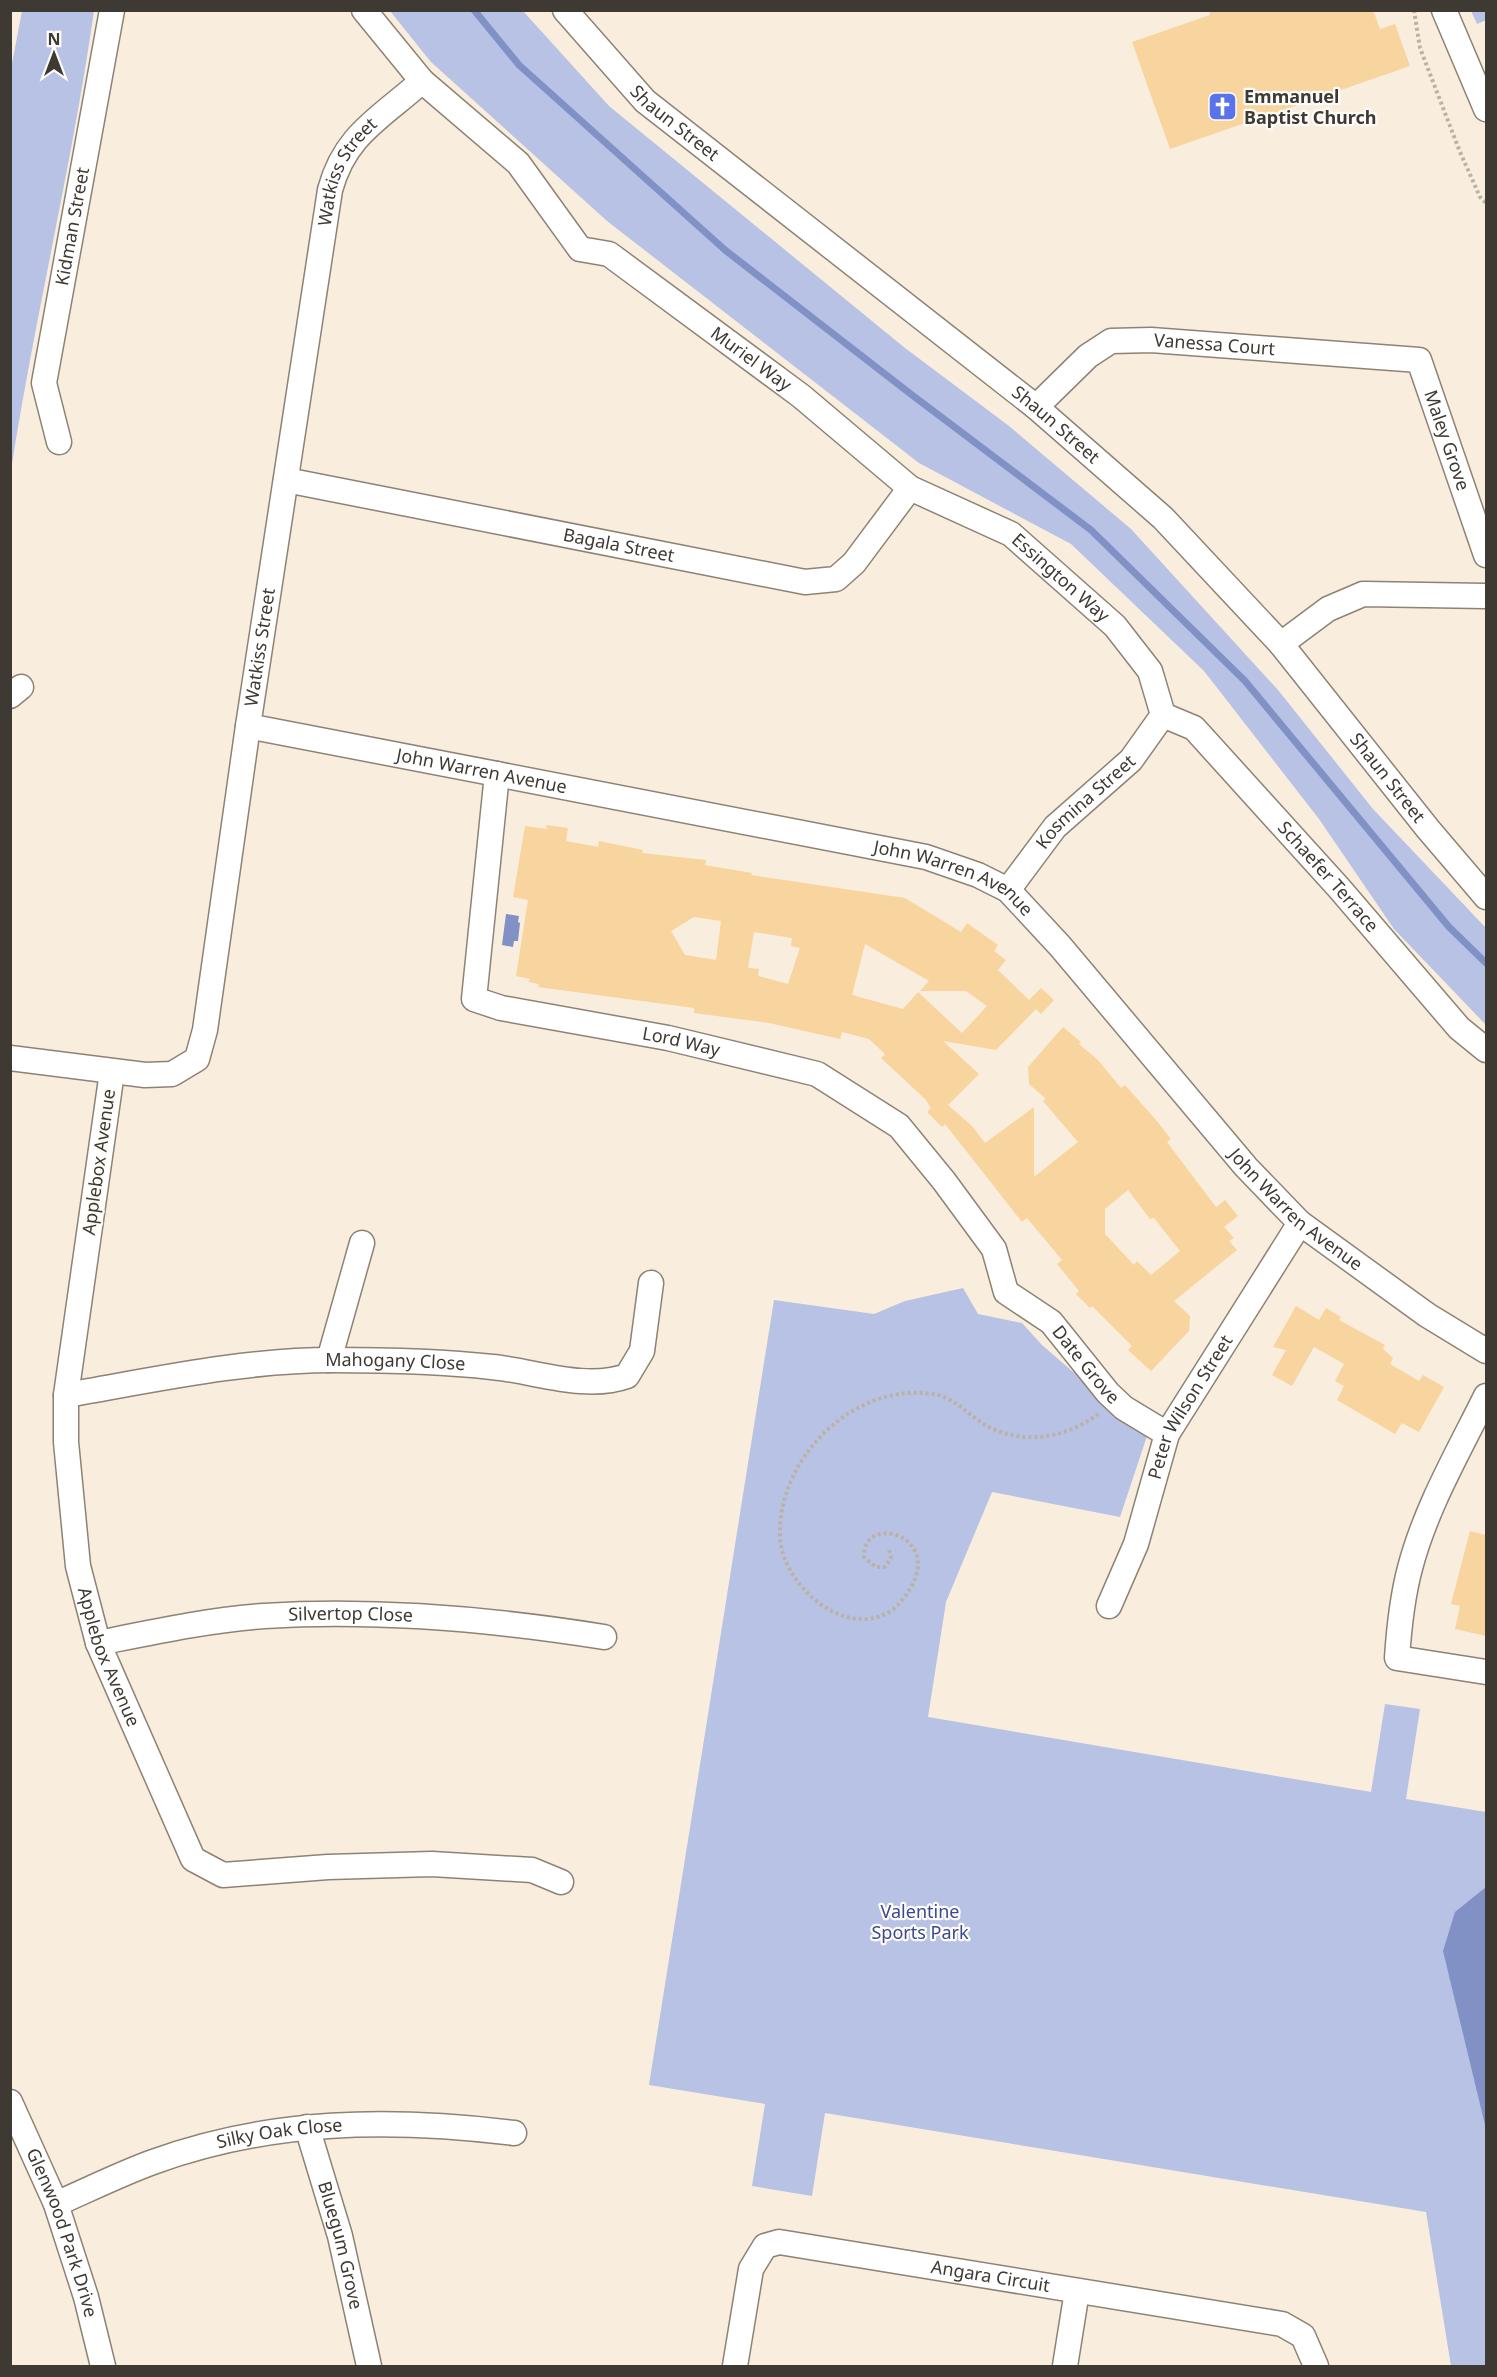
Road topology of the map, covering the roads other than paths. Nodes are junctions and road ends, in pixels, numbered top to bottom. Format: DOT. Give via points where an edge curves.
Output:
graph roads {
  1 [pos="112,10"];
  2 [pos="364,10"];
  3 [pos="566,10"];
  4 [pos="1444,10"];
  5 [pos="1479,76"];
  6 [pos="422,81"];
  7 [pos="1486,109"];
  8 [pos="1419,360"];
  9 [pos="1036,407"];
  10 [pos="59,442"];
  11 [pos="286,480"];
  12 [pos="910,488"];
  13 [pos="1486,555"];
  14 [pos="1486,596"];
  15 [pos="1281,644"];
  16 [pos="1163,715"];
  17 [pos="248,726"];
  18 [pos="498,774"];
  19 [pos="1008,890"];
  20 [pos="1486,897"];
  21 [pos="1486,1050"];
  22 [pos="10,1058"];
  23 [pos="112,1072"];
  24 [pos="1300,1223"];
  25 [pos="362,1243"];
  26 [pos="651,1284"];
  27 [pos="1006,1292"];
  28 [pos="1486,1352"];
  29 [pos="329,1360"];
  30 [pos="66,1395"];
  31 [pos="1486,1396"];
  32 [pos="1167,1434"];
  33 [pos="1109,1606"];
  34 [pos="604,1637"];
  35 [pos="98,1643"];
  36 [pos="1486,1672"];
  37 [pos="561,1882"];
  38 [pos="10,2102"];
  39 [pos="307,2127"];
  40 [pos="514,2133"];
  41 [pos="56,2204"];
  42 [pos="1077,2291"];
  43 [pos="103,2367"];
  44 [pos="369,2367"];
  45 [pos="735,2367"];
  46 [pos="1065,2367"];
  47 [pos="1316,2367"];
  1 -- 10 [label="street, Kidman Street" via="44,382"];
  2 -- 6 [label="street"];
  3 -- 9 [label="street, Shaun Street" via="645,101"];
  4 -- 5 [label="street"];
  5 -- 7 [label="street"];
  6 -- 11 [label="street, Watkiss Street" via="364,130 337,165"];
  6 -- 12 [label="street, Muriel Way" via="518,164 580,249 609,254 801,396"];
  8 -- 9 [label="street, Vanessa Court" via="1151,340 1111,341 1088,356"];
  8 -- 13 [label="street, Maley Grove"];
  9 -- 15 [label="street, Shaun Street" via="1163,518"];
  11 -- 12 [label="street, Bagala Street" via="806,582 836,579 854,562"];
  11 -- 17 [label="street, Watkiss Street"];
  12 -- 16 [label="street, Essington Way" via="1011,534 1115,626 1150,671"];
  14 -- 15 [label="street" via="1364,594 1328,609"];
  15 -- 20 [label="street, Shaun Street"];
  16 -- 19 [label="street, Kosmina Street" via="1131,760 1055,827"];
  16 -- 21 [label="street, Schaefer Terrace" via="1194,729 1339,888 1459,1028"];
  17 -- 18 [label="street, John Warren Avenue"];
  17 -- 23 [label="street, Watkiss Street" via="205,1030 197,1059 172,1074"];
  18 -- 19 [label="street, John Warren Avenue" via="926,856"];
  18 -- 27 [label="street, Lord Way" via="474,999 501,1008 668,1038 817,1074 899,1126 994,1249"];
  19 -- 24 [label="street, John Warren Avenue" via="1246,1167"];
  22 -- 23 [label="street, Watkiss Street"];
  23 -- 30 [label="street, Applebox Avenue"];
  24 -- 28 [label="street, John Warren Avenue" via="1427,1315"];
  24 -- 32 [label="street, Peter Wilson Street"];
  25 -- 29 [label="street"];
  26 -- 29 [label="street, Mahogany Close" via="642,1351 627,1376 613,1381 443,1363"];
  27 -- 32 [label="street, Date Grove" via="1052,1322 1116,1400"];
  29 -- 30 [label="street, Mahogany Close" via="208,1371"];
  30 -- 35 [label="street, Applebox Avenue" via="66,1442 78,1566"];
  31 -- 36 [label="street" via="1434,1501 1411,1567 1400,1617 1397,1658"];
  32 -- 33 [label="street, Peter Wilson Street" via="1136,1544"];
  34 -- 35 [label="street, Silvertop Close" via="523,1624 429,1616 318,1614 187,1625"];
  35 -- 37 [label="street, Applebox Avenue" via="193,1859 223,1875 432,1864 532,1870"];
  38 -- 41 [label="street, Glenwood Park Drive"];
  39 -- 40 [label="street, Silky Oak Close" via="385,2122"];
  39 -- 41 [label="street, Silky Oak Close" via="230,2140 153,2162"];
  39 -- 44 [label="street, Bluegum Grove" via="340,2236"];
  41 -- 43 [label="street, Glenwood Park Drive" via="86,2297"];
  42 -- 45 [label="street, Angara Circuit" via="779,2242 765,2246 751,2270"];
  42 -- 46 [label="street"];
  42 -- 47 [label="street, Angara Circuit" via="1282,2324 1303,2336"];
}
